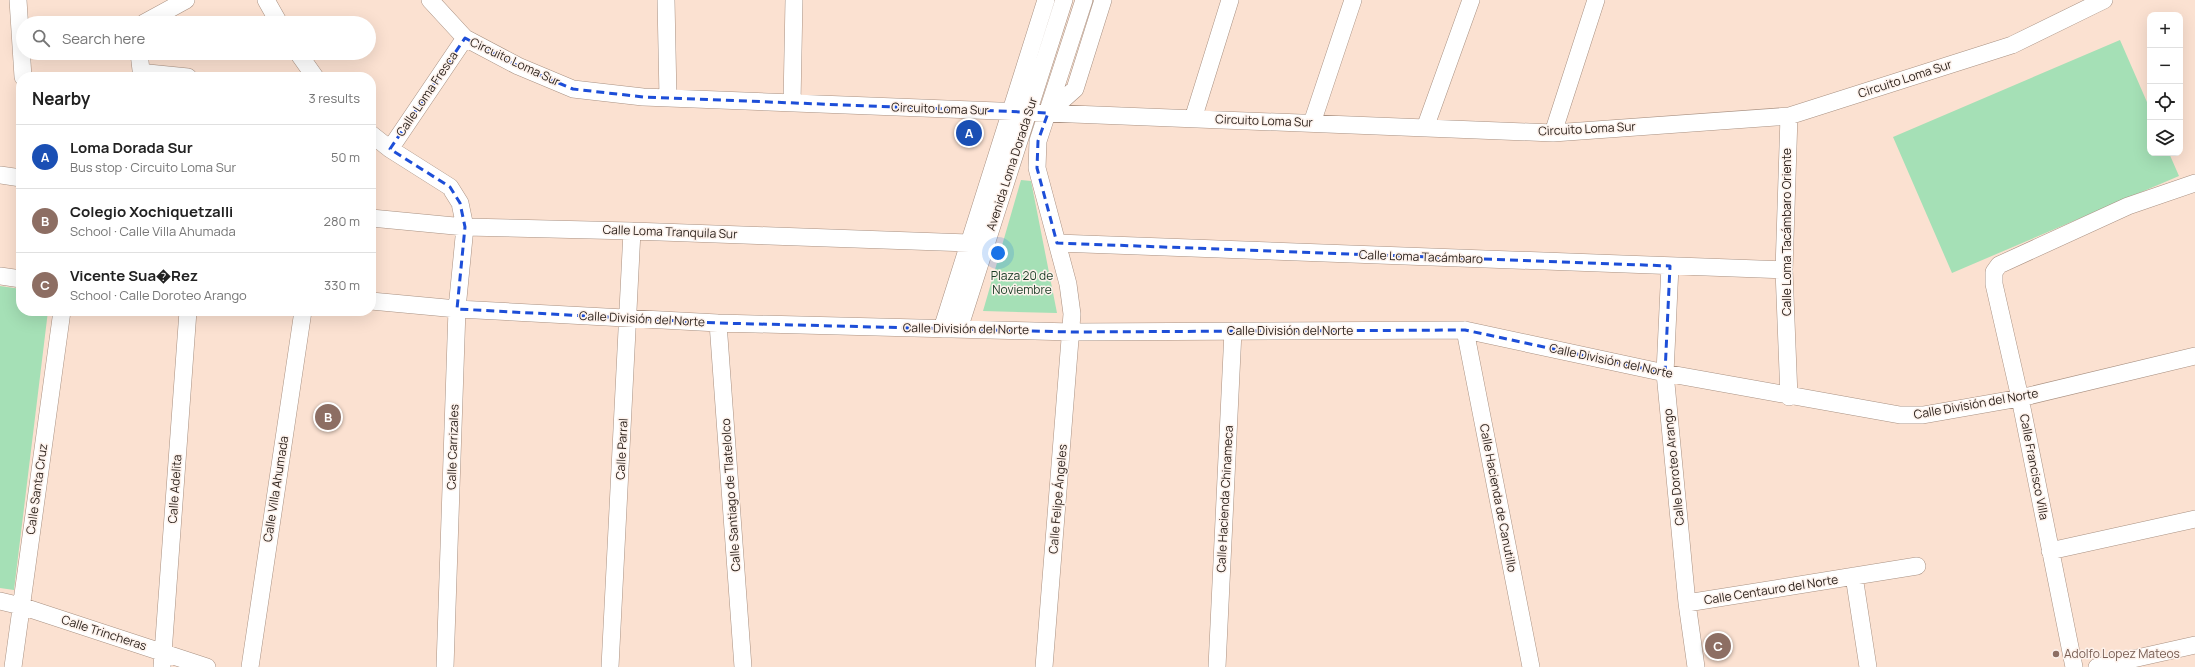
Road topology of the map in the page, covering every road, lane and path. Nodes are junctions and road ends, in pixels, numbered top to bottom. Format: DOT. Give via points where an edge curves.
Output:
graph roads {
  1 [pos="18,0"];
  2 [pos="186,0"];
  3 [pos="266,0"];
  4 [pos="430,0"];
  5 [pos="666,0"];
  6 [pos="794,0"];
  7 [pos="1046,0"];
  8 [pos="1064,0"];
  9 [pos="1084,0"];
  10 [pos="1103,0"];
  11 [pos="1230,0"];
  12 [pos="1353,0"];
  13 [pos="1472,0"];
  14 [pos="1596,0"];
  15 [pos="2104,0"];
  16 [pos="19,16"];
  17 [pos="157,16"];
  18 [pos="275,16"];
  19 [pos="465,38"];
  20 [pos="22,60"];
  21 [pos="140,60"];
  22 [pos="303,60"];
  23 [pos="23,72"];
  24 [pos="146,72"];
  25 [pos="311,72"];
  26 [pos="668,98"];
  27 [pos="792,103"];
  28 [pos="1011,111"];
  29 [pos="1028,112"];
  30 [pos="1048,113"];
  31 [pos="1788,116"];
  32 [pos="1193,119"];
  33 [pos="1312,123"];
  34 [pos="1425,128"];
  35 [pos="1553,133"];
  36 [pos="376,138"];
  37 [pos="390,149"];
  38 [pos="0,175"];
  39 [pos="16,177"];
  40 [pos="2195,183"];
  41 [pos="376,218"];
  42 [pos="465,227"];
  43 [pos="632,231"];
  44 [pos="969,243"];
  45 [pos="1057,243"];
  46 [pos="1670,266"];
  47 [pos="1784,270"];
  48 [pos="0,276"];
  49 [pos="16,278"];
  50 [pos="376,302"];
  51 [pos="457,309"];
  52 [pos="61,316"];
  53 [pos="188,316"];
  54 [pos="302,316"];
  55 [pos="629,319"];
  56 [pos="718,323"];
  57 [pos="942,329"];
  58 [pos="959,329"];
  59 [pos="1465,330"];
  60 [pos="1233,331"];
  61 [pos="1072,332"];
  62 [pos="2195,356"];
  63 [pos="1665,373"];
  64 [pos="1789,397"];
  65 [pos="2020,398"];
  66 [pos="2195,519"];
  67 [pos="2050,551"];
  68 [pos="1917,566"];
  69 [pos="1854,576"];
  70 [pos="0,601"];
  71 [pos="1687,603"];
  72 [pos="21,606"];
  73 [pos="2195,646"];
  74 [pos="163,660"];
  75 [pos="13,667"];
  76 [pos="207,667"];
  77 [pos="250,667"];
  78 [pos="445,667"];
  79 [pos="610,667"];
  80 [pos="743,667"];
  81 [pos="1044,667"];
  82 [pos="1217,667"];
  83 [pos="1531,667"];
  84 [pos="1696,667"];
  85 [pos="1868,667"];
  86 [pos="2074,667"];
  87 [pos="2097,667"];
  1 -- 16 [label="street"];
  2 -- 17 [label="street"];
  3 -- 18 [label="street"];
  4 -- 19 [label="street, Circuito Loma Sur"];
  5 -- 26 [label="street"];
  6 -- 27 [label="street"];
  7 -- 28 [label="street, Avenida Loma Dorada Sur"];
  8 -- 29 [label="street, Avenida Loma Dorada Sur"];
  9 -- 30 [label="street, Avenida Loma Dorada Sur"];
  10 -- 30 [label="street, Avenida Loma Dorada Sur" via="1075,89"];
  11 -- 32 [label="street"];
  12 -- 33 [label="street"];
  13 -- 34 [label="street"];
  14 -- 35 [label="street"];
  15 -- 31 [label="street, Circuito Loma Sur" via="2012,45"];
  19 -- 26 [label="street, Circuito Loma Sur" via="518,66 573,89"];
  19 -- 37 [label="street, Calle Loma Fresca"];
  20 -- 23 [label="street"];
  21 -- 24 [label="street" via="141,70"];
  22 -- 25 [label="street"];
  26 -- 27 [label="street, Circuito Loma Sur"];
  27 -- 28 [label="street, Circuito Loma Sur"];
  28 -- 29 [label="street, Circuito Loma Sur"];
  28 -- 44 [label="street, Avenida Loma Dorada Sur"];
  29 -- 30 [label="street, Circuito Loma Sur"];
  29 -- 58 [label="street, Avenida Loma Dorada Sur"];
  30 -- 32 [label="street, Circuito Loma Sur"];
  30 -- 45 [label="street, Avenida Loma Dorada Sur" via="1038,141 1037,168"];
  31 -- 35 [label="street, Circuito Loma Sur"];
  31 -- 47 [label="street, Calle Loma Tacámbaro Oriente"];
  32 -- 33 [label="street, Circuito Loma Sur"];
  33 -- 34 [label="street, Circuito Loma Sur"];
  34 -- 35 [label="street, Circuito Loma Sur"];
  36 -- 37 [label="street, Calle Carrizales"];
  37 -- 42 [label="street, Calle Carrizales" via="450,187 460,203"];
  38 -- 39 [label="street"];
  40 -- 65 [label="street, Calle Francisco Villa" via="2128,206 1999,265 1994,272 1994,284"];
  41 -- 42 [label="street, Calle Loma Tranquila Sur"];
  42 -- 43 [label="street, Calle Loma Tranquila Sur"];
  42 -- 51 [label="street, Calle Carrizales"];
  43 -- 44 [label="street, Calle Loma Tranquila Sur"];
  43 -- 55 [label="street, Calle Parral"];
  44 -- 57 [label="street, Avenida Loma Dorada Sur"];
  45 -- 46 [label="street, Calle Loma Tacámbaro"];
  45 -- 61 [label="street, Avenida Loma Dorada Sur" via="1068,284"];
  46 -- 47 [label="street, Calle Loma Tacámbaro"];
  46 -- 63 [label="street, Calle Doroteo Arango"];
  47 -- 64 [label="street, Calle Loma Tacámbaro Oriente"];
  48 -- 49 [label="street"];
  50 -- 51 [label="street, Calle División del Norte"];
  51 -- 55 [label="street, Calle División del Norte"];
  51 -- 78 [label="street, Calle Carrizales"];
  52 -- 72 [label="street, Calle Santa Cruz"];
  53 -- 74 [label="street, Calle Adelita"];
  54 -- 77 [label="street, Calle Villa Ahumada"];
  55 -- 56 [label="street, Calle División del Norte"];
  55 -- 79 [label="street, Calle Parral"];
  56 -- 57 [label="street, Calle División del Norte"];
  56 -- 80 [label="street, Calle Santiago de Tlatelolco"];
  57 -- 58 [label="street, Calle División del Norte"];
  58 -- 61 [label="street, Calle División del Norte"];
  59 -- 60 [label="street, Calle División del Norte"];
  59 -- 63 [label="street, Calle División del Norte"];
  59 -- 83 [label="street, Calle Hacienda de Canutillo"];
  60 -- 61 [label="street, Calle División del Norte"];
  60 -- 82 [label="street, Calle Hacienda Chinameca"];
  61 -- 81 [label="street, Calle Felipe Ángeles"];
  62 -- 65 [label="street, Calle División del Norte"];
  63 -- 64 [label="street, Calle División del Norte"];
  63 -- 71 [label="street, Calle Doroteo Arango"];
  64 -- 65 [label="street, Calle División del Norte" via="1900,416 1923,415"];
  65 -- 67 [label="street, Calle Francisco Villa"];
  66 -- 67 [label="street"];
  67 -- 86 [label="street, Calle Francisco Villa"];
  68 -- 69 [label="street, Calle Centauro del Norte"];
  69 -- 71 [label="street, Calle Centauro del Norte"];
  69 -- 85 [label="street"];
  70 -- 72 [label="street, Calle Trincheras"];
  71 -- 84 [label="street, Calle Doroteo Arango"];
  72 -- 74 [label="street, Calle Trincheras"];
  72 -- 75 [label="street, Calle Santa Cruz"];
  73 -- 87 [label="street"];
  74 -- 76 [label="street, Calle Trincheras"];
}
